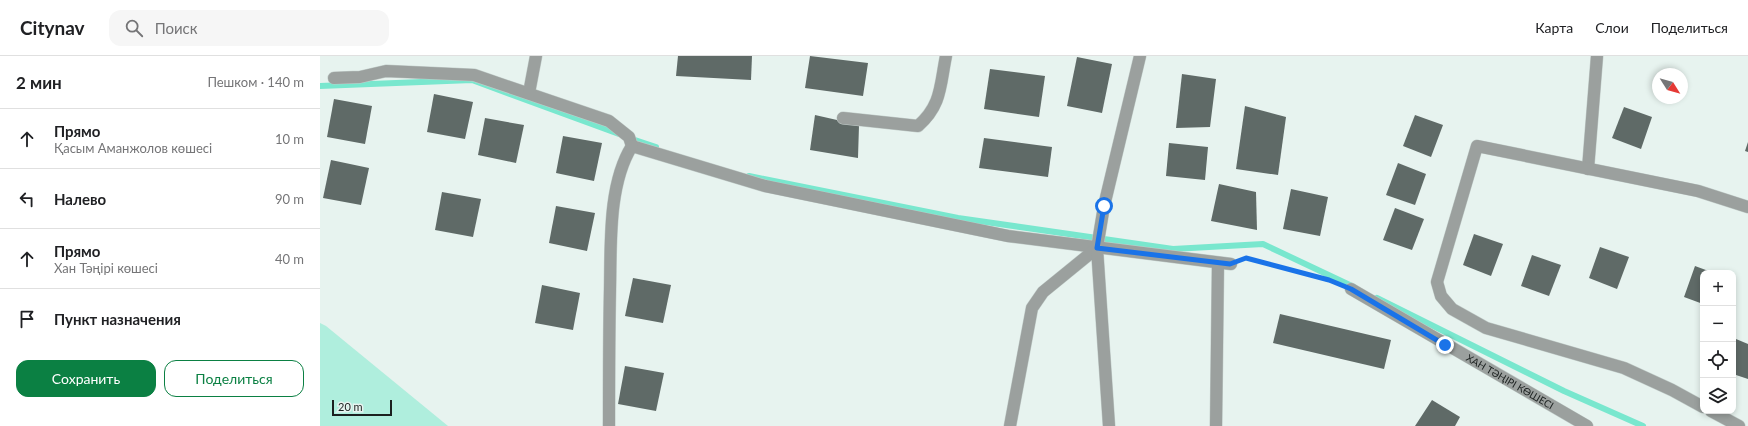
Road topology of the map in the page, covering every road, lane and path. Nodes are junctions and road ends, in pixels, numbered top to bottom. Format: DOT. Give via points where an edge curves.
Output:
graph roads {
  1 [pos="536,56"];
  2 [pos="946,56"];
  3 [pos="1140,56"];
  4 [pos="1597,56"];
  5 [pos="334,78"];
  6 [pos="529,93"];
  7 [pos="843,118"];
  8 [pos="632,146"];
  9 [pos="1588,169"];
  10 [pos="1748,207"];
  11 [pos="1097,244"];
  12 [pos="1224,263"];
  13 [pos="1351,289"];
  14 [pos="1700,405"];
  15 [pos="1717,414"];
  16 [pos="609,426"];
  17 [pos="1010,426"];
  18 [pos="1109,426"];
  19 [pos="1216,426"];
  20 [pos="1587,426"];
  21 [pos="1739,426"];
  1 -- 6 [label="street"];
  2 -- 7 [label="street" via="936,105 918,126"];
  3 -- 11 [label="street"];
  4 -- 9 [label="street"];
  5 -- 6 [label="street" via="386,72 474,75"];
  6 -- 8 [label="street" via="610,121 629,137"];
  8 -- 11 [label="street" via="765,186 1008,236"];
  8 -- 16 [label="street" via="625,158 612,209"];
  9 -- 10 [label="street" via="1698,191"];
  9 -- 14 [label="street" via="1477,146 1437,282 1441,296 1452,309 1486,328 1624,368"];
  11 -- 12 [label="street"];
  11 -- 17 [label="street" via="1043,292 1032,308"];
  11 -- 18 [label="street"];
  12 -- 13 [label="path" via="1246,258 1329,280"];
  12 -- 19 [label="street"];
  13 -- 20 [label="street, ХАН ТӘҢІРІ КӨШЕСІ"];
  15 -- 21 [label="street"];
}
